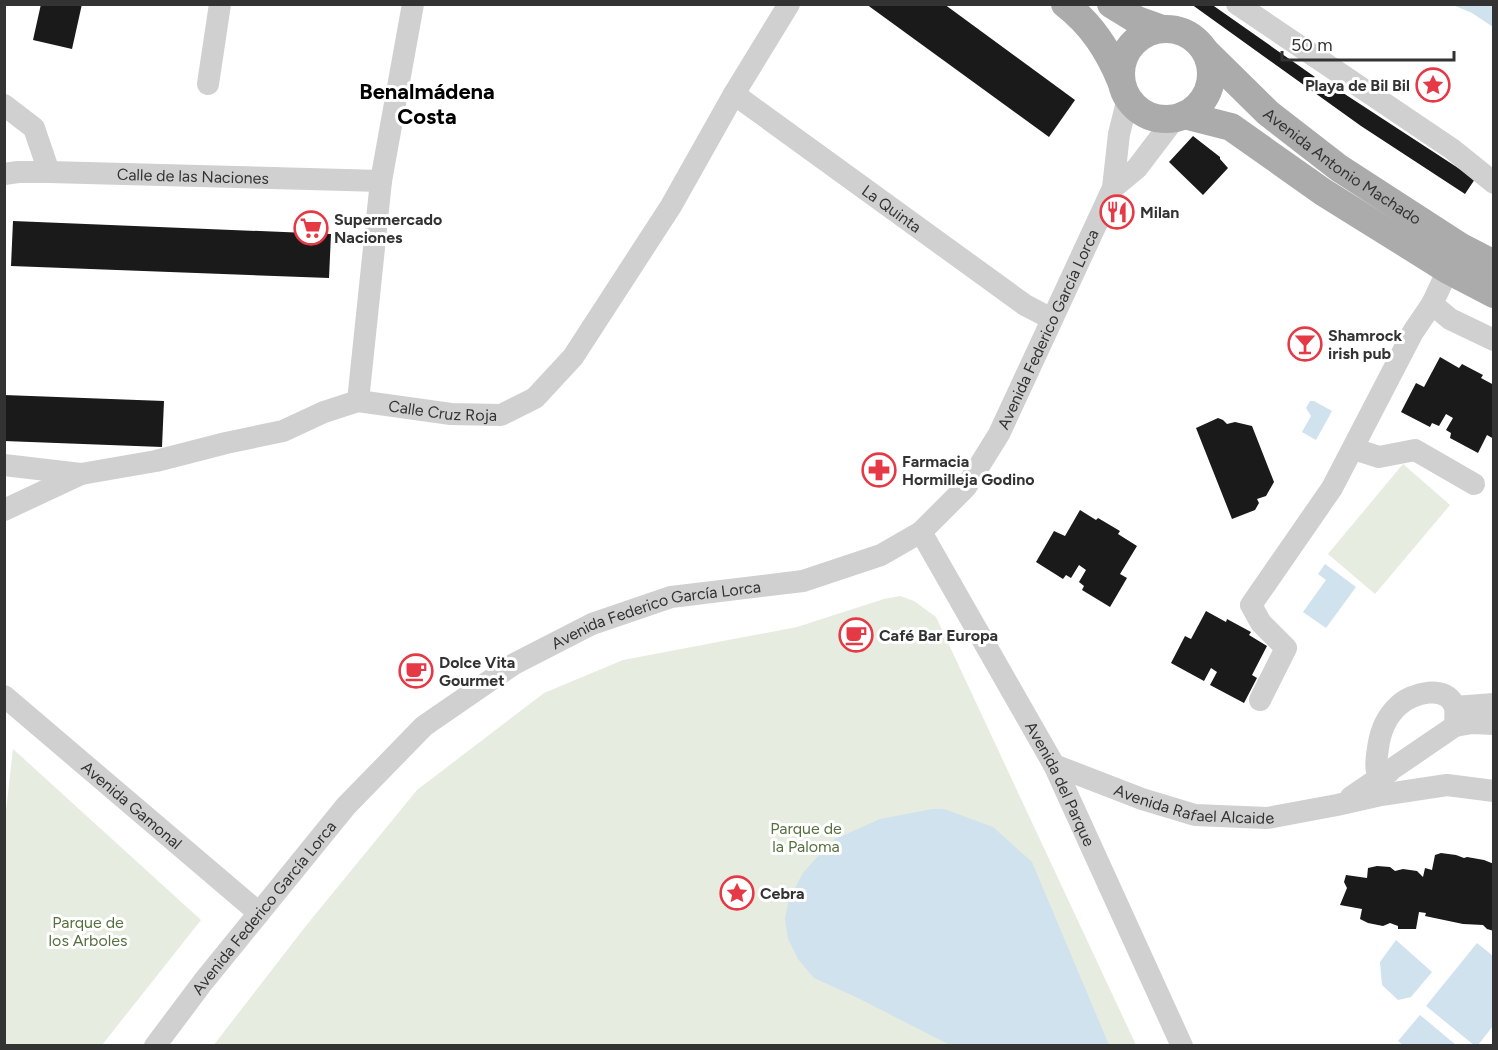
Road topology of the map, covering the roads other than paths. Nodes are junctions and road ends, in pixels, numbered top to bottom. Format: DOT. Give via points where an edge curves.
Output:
graph roads {
  1 [pos="220,4"];
  2 [pos="413,4"];
  3 [pos="789,4"];
  4 [pos="1065,4"];
  5 [pos="1111,4"];
  6 [pos="1237,4"];
  7 [pos="1162,28"];
  8 [pos="1205,51"];
  9 [pos="208,84"];
  10 [pos="734,94"];
  11 [pos="1124,99"];
  12 [pos="4,105"];
  13 [pos="1179,116"];
  14 [pos="49,172"];
  15 [pos="4,174"];
  16 [pos="381,181"];
  17 [pos="1494,183"];
  18 [pos="1113,188"];
  19 [pos="1494,264"];
  20 [pos="1448,270"];
  21 [pos="1494,294"];
  22 [pos="1431,304"];
  23 [pos="1052,319"];
  24 [pos="1494,340"];
  25 [pos="358,401"];
  26 [pos="1354,449"];
  27 [pos="4,465"];
  28 [pos="81,474"];
  29 [pos="1474,484"];
  30 [pos="4,510"];
  31 [pos="921,532"];
  32 [pos="4,696"];
  33 [pos="1260,700"];
  34 [pos="1494,704"];
  35 [pos="1455,717"];
  36 [pos="1494,724"];
  37 [pos="1054,765"];
  38 [pos="1389,772"];
  39 [pos="1494,791"];
  40 [pos="1337,806"];
  41 [pos="259,913"];
  42 [pos="155,1046"];
  43 [pos="1182,1046"];
  1 -- 9 [label="street"];
  2 -- 16 [label="street"];
  3 -- 10 [label="street, Calle Cruz Roja"];
  4 -- 11 [label="main road" via="1081,16 1110,54"];
  5 -- 7 [label="main road" via="1137,20"];
  6 -- 17 [label="street" via="1452,149"];
  7 -- 8 [label="main road" via="1191,36"];
  7 -- 11 [label="main road" via="1135,40 1126,52 1121,66"];
  8 -- 13 [label="main road" via="1210,65 1206,94 1197,106"];
  8 -- 19 [label="main road, Avenida Antonio Machado" via="1268,112 1339,168"];
  10 -- 23 [label="street, La Quinta" via="1025,305"];
  10 -- 25 [label="street, Calle Cruz Roja" via="671,206 573,357 535,398 501,415 450,414"];
  11 -- 13 [label="main road" via="1148,115"];
  11 -- 18 [label="street"];
  12 -- 14 [label="street" via="34,128"];
  13 -- 18 [label="street" via="1137,168"];
  13 -- 20 [label="main road, Avenida Antonio Machado" via="1231,127 1323,192"];
  14 -- 15 [label="street, Calle de las Naciones"];
  14 -- 16 [label="street, Calle de las Naciones"];
  16 -- 25 [label="street"];
  18 -- 23 [label="street, Avenida Federico García Lorca"];
  20 -- 21 [label="main road, Avenida Antonio Machado"];
  20 -- 22 [label="street"];
  22 -- 24 [label="street" via="1450,319"];
  22 -- 26 [label="street"];
  23 -- 31 [label="street, Avenida Federico García Lorca" via="993,443 966,487"];
  25 -- 28 [label="street, Calle Cruz Roja" via="283,431"];
  26 -- 29 [label="street" via="1379,457 1415,450"];
  26 -- 33 [label="street" via="1332,488 1251,605 1261,623 1286,648"];
  27 -- 28 [label="street"];
  28 -- 30 [label="street, Calle Cruz Roja"];
  31 -- 37 [label="street, Avenida del Parque"];
  31 -- 41 [label="street, Avenida Federico García Lorca" via="881,555 803,582 671,597 592,624 514,664 424,726 346,806"];
  32 -- 41 [label="street, Avenida Gamonal"];
  34 -- 35 [label="street"];
  35 -- 36 [label="street"];
  35 -- 38 [label="street, Avenida Rafael Alcaide"];
  35 -- 38 [label="street" via="1449,698 1437,693 1418,693 1399,705 1386,721 1379,740 1377,771"];
  37 -- 40 [label="street, Avenida Rafael Alcaide" via="1195,815 1267,818"];
  37 -- 43 [label="street, Avenida del Parque"];
  38 -- 40 [label="street, Avenida Rafael Alcaide"];
  39 -- 40 [label="street, Avenida Rafael Alcaide" via="1447,785"];
  41 -- 42 [label="street, Avenida Federico García Lorca"];
}
